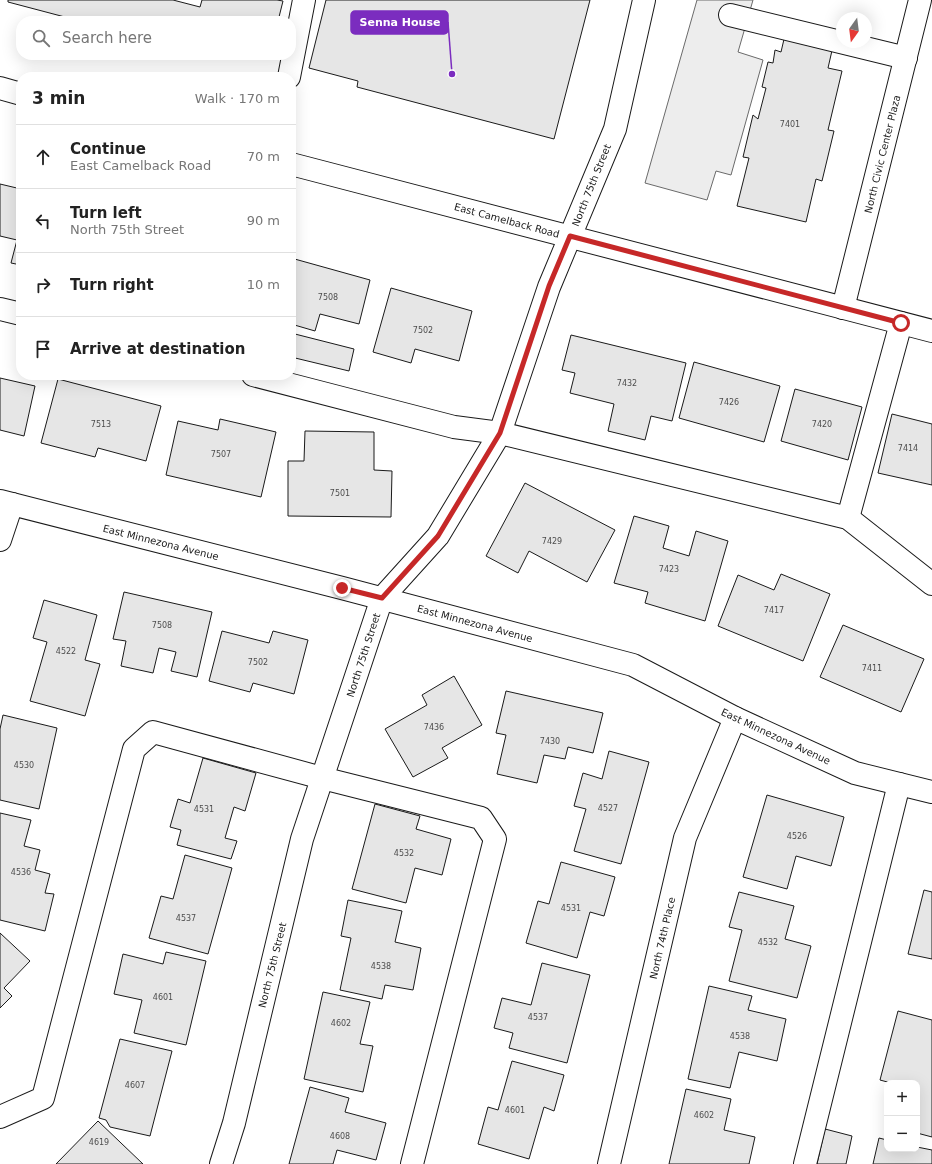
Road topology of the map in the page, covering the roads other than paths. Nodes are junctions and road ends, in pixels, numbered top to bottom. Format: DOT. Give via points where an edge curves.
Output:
graph roads {
  1 [pos="304,0"];
  2 [pos="644,0"];
  3 [pos="920,0"];
  4 [pos="730,15"];
  5 [pos="296,41"];
  6 [pos="906,58"];
  7 [pos="292,60"];
  8 [pos="290,72"];
  9 [pos="0,88"];
  10 [pos="16,93"];
  11 [pos="296,165"];
  12 [pos="570,236"];
  13 [pos="843,308"];
  14 [pos="0,309"];
  15 [pos="16,313"];
  16 [pos="901,323"];
  17 [pos="932,331"];
  18 [pos="272,380"];
  19 [pos="500,433"];
  20 [pos="6,502"];
  21 [pos="848,518"];
  22 [pos="0,540"];
  23 [pos="932,584"];
  24 [pos="382,598"];
  25 [pos="735,718"];
  26 [pos="322,778"];
  27 [pos="899,784"];
  28 [pos="932,792"];
  29 [pos="0,1118"];
  30 [pos="221,1164"];
  31 [pos="412,1164"];
  32 [pos="609,1164"];
  33 [pos="805,1164"];
  1 -- 5 [label="street"];
  2 -- 12 [label="street, North 75th Street" via="615,129"];
  3 -- 6 [label="street, North Civic Center Plaza"];
  4 -- 6 [label="street"];
  6 -- 13 [label="street, North Civic Center Plaza"];
  7 -- 8 [label="street"];
  9 -- 10 [label="street"];
  11 -- 12 [label="street, East Camelback Road"];
  12 -- 13 [label="street, East Camelback Road"];
  12 -- 19 [label="street, North 75th Street" via="549,286"];
  13 -- 16 [label="street, East Camelback Road"];
  14 -- 15 [label="street"];
  16 -- 17 [label="street, East Camelback Road"];
  16 -- 21 [label="street"];
  18 -- 19 [label="street" via="454,428"];
  19 -- 21 [label="street"];
  19 -- 24 [label="street, North 75th Street" via="438,536"];
  20 -- 22 [label="street"];
  20 -- 24 [label="street, East Minnezona Avenue"];
  21 -- 23 [label="street"];
  24 -- 25 [label="street, East Minnezona Avenue" via="633,665"];
  24 -- 26 [label="street, North 75th Street"];
  25 -- 27 [label="street, East Minnezona Avenue" via="855,773"];
  25 -- 32 [label="street, North 74th Place" via="685,838"];
  26 -- 29 [label="street" via="153,732 134,749 44,1098"];
  26 -- 30 [label="street, North 75th Street" via="302,840 234,1123"];
  26 -- 31 [label="street" via="481,818 495,839"];
  27 -- 28 [label="street, East Minnezona Avenue"];
  27 -- 33 [label="street"];
}
